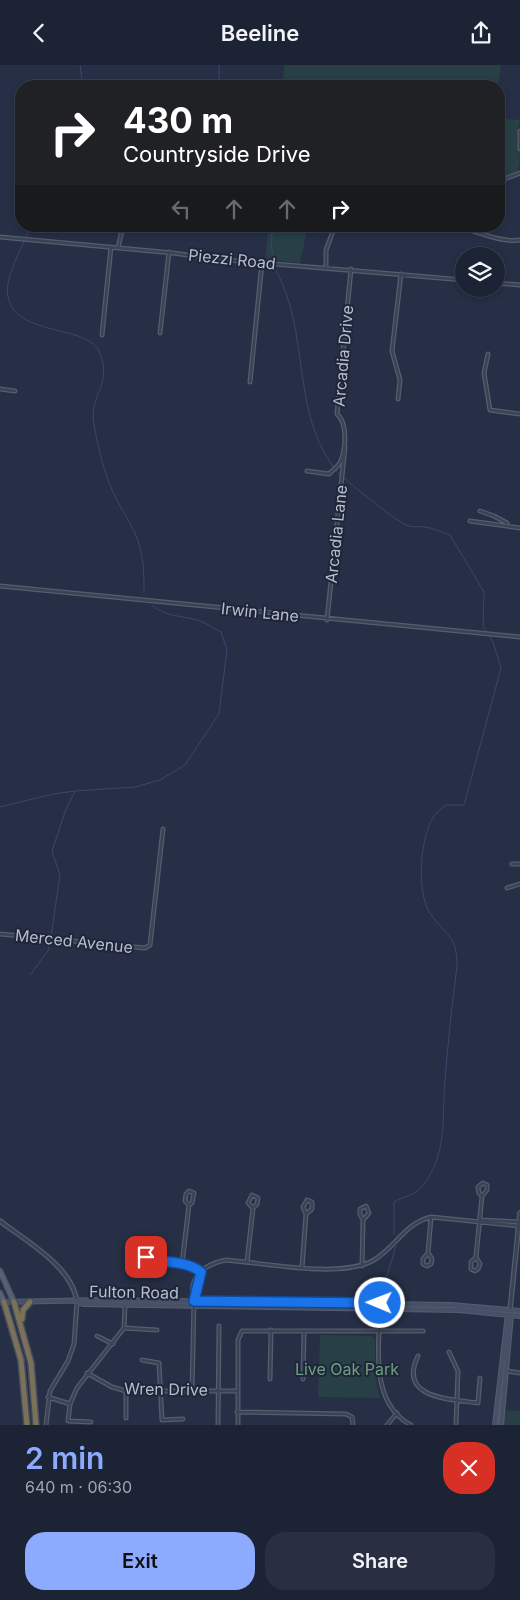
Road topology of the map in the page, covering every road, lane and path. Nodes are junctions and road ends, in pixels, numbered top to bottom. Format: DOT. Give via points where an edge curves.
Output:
graph roads {
  1 [pos="520,131"];
  2 [pos="520,149"];
  3 [pos="520,173"];
  4 [pos="505,179"];
  5 [pos="122,232"];
  6 [pos="333,232"];
  7 [pos="480,232"];
  8 [pos="0,237"];
  9 [pos="520,240"];
  10 [pos="111,247"];
  11 [pos="118,248"];
  12 [pos="169,252"];
  13 [pos="262,263"];
  14 [pos="326,268"];
  15 [pos="350,269"];
  16 [pos="401,273"];
  17 [pos="455,279"];
  18 [pos="505,284"];
  19 [pos="520,285"];
  20 [pos="160,333"];
  21 [pos="102,335"];
  22 [pos="488,354"];
  23 [pos="250,382"];
  24 [pos="0,389"];
  25 [pos="15,391"];
  26 [pos="398,399"];
  27 [pos="520,414"];
  28 [pos="345,447"];
  29 [pos="307,471"];
  30 [pos="480,511"];
  31 [pos="470,521"];
  32 [pos="510,526"];
  33 [pos="520,527"];
  34 [pos="0,586"];
  35 [pos="327,620"];
  36 [pos="520,637"];
  37 [pos="163,829"];
  38 [pos="512,863"];
  39 [pos="520,864"];
  40 [pos="520,884"];
  41 [pos="507,888"];
  42 [pos="0,934"];
  43 [pos="482,1196"];
  44 [pos="189,1205"];
  45 [pos="252,1208"];
  46 [pos="520,1213"];
  47 [pos="306,1214"];
  48 [pos="431,1217"];
  49 [pos="363,1220"];
  50 [pos="480,1220"];
  51 [pos="0,1221"];
  52 [pos="519,1224"];
  53 [pos="428,1253"];
  54 [pos="476,1257"];
  55 [pos="147,1260"];
  56 [pos="247,1262"];
  57 [pos="182,1264"];
  58 [pos="362,1265"];
  59 [pos="302,1268"];
  60 [pos="0,1271"];
  61 [pos="201,1272"];
  62 [pos="0,1293"];
  63 [pos="2,1302"];
  64 [pos="14,1302"];
  65 [pos="30,1302"];
  66 [pos="77,1302"];
  67 [pos="194,1303"];
  68 [pos="125,1305"];
  69 [pos="380,1306"];
  70 [pos="510,1310"];
  71 [pos="520,1311"];
  72 [pos="510,1315"];
  73 [pos="520,1316"];
  74 [pos="22,1327"];
  75 [pos="219,1327"];
  76 [pos="124,1328"];
  77 [pos="157,1330"];
  78 [pos="271,1330"];
  79 [pos="304,1331"];
  80 [pos="423,1331"];
  81 [pos="380,1332"];
  82 [pos="97,1336"];
  83 [pos="113,1344"];
  84 [pos="449,1352"];
  85 [pos="418,1356"];
  86 [pos="142,1360"];
  87 [pos="501,1370"];
  88 [pos="506,1371"];
  89 [pos="87,1373"];
  90 [pos="520,1373"];
  91 [pos="480,1378"];
  92 [pos="270,1379"];
  93 [pos="303,1379"];
  94 [pos="192,1390"];
  95 [pos="220,1390"];
  96 [pos="126,1391"];
  97 [pos="238,1391"];
  98 [pos="160,1392"];
  99 [pos="48,1397"];
  100 [pos="458,1400"];
  101 [pos="70,1404"];
  102 [pos="238,1412"];
  103 [pos="397,1413"];
  104 [pos="126,1418"];
  105 [pos="183,1419"];
  106 [pos="91,1422"];
  107 [pos="27,1425"];
  108 [pos="36,1425"];
  109 [pos="46,1425"];
  110 [pos="218,1425"];
  111 [pos="238,1425"];
  112 [pos="353,1425"];
  113 [pos="387,1425"];
  114 [pos="411,1425"];
  115 [pos="456,1425"];
  116 [pos="494,1425"];
  117 [pos="501,1425"];
  1 -- 2 [label="street"];
  3 -- 4 [label="street"];
  5 -- 11 [label="street"];
  6 -- 14 [label="street" via="326,251"];
  7 -- 9 [label="street" via="500,239"];
  8 -- 10 [label="street, Piezzi Road"];
  10 -- 11 [label="street, Piezzi Road"];
  10 -- 21 [label="street"];
  11 -- 12 [label="street, Piezzi Road"];
  12 -- 13 [label="street, Piezzi Road"];
  12 -- 20 [label="street"];
  13 -- 14 [label="street, Piezzi Road"];
  13 -- 23 [label="street"];
  14 -- 15 [label="street, Piezzi Road"];
  15 -- 16 [label="street, Piezzi Road"];
  15 -- 29 [label="street, Arcadia Drive" via="337,414 345,425 340,462 329,474"];
  16 -- 17 [label="street, Piezzi Road"];
  16 -- 26 [label="street" via="392,351 400,379"];
  18 -- 19 [label="street"];
  22 -- 27 [label="street" via="484,373 490,410"];
  24 -- 25 [label="street"];
  28 -- 35 [label="street, Arcadia Lane"];
  30 -- 32 [label="street" via="494,515"];
  31 -- 32 [label="street"];
  32 -- 33 [label="street"];
  34 -- 35 [label="street, Irwin Lane"];
  35 -- 36 [label="street, Irwin Lane"];
  37 -- 42 [label="street, Merced Avenue" via="150,945 145,948"];
  38 -- 39 [label="street"];
  40 -- 41 [label="street"];
  43 -- 43 [label="street" via="487,1190 483,1183 478,1187"];
  43 -- 50 [label="street"];
  44 -- 44 [label="street" via="194,1197 194,1193 189,1191 185,1197"];
  44 -- 57 [label="street"];
  45 -- 45 [label="street" via="257,1205 258,1198 252,1195 248,1203"];
  45 -- 56 [label="street"];
  46 -- 52 [label="street"];
  47 -- 47 [label="street" via="312,1209 312,1202 307,1200 303,1207"];
  47 -- 59 [label="street"];
  48 -- 50 [label="street"];
  48 -- 53 [label="street"];
  48 -- 58 [label="street" via="413,1224 382,1255"];
  49 -- 49 [label="street" via="369,1213 366,1206 360,1209"];
  49 -- 58 [label="street"];
  50 -- 52 [label="street"];
  50 -- 54 [label="street"];
  51 -- 66 [label="street" via="66,1273 74,1287"];
  52 -- 70 [label="street"];
  53 -- 53 [label="street" via="423,1256 422,1263 427,1265 432,1259"];
  54 -- 54 [label="street" via="471,1261 471,1269 475,1271 480,1264"];
  55 -- 55 [label="street" via="141,1255 134,1259 139,1263"];
  55 -- 57 [label="street"];
  56 -- 59 [label="street"];
  56 -- 61 [label="street" via="226,1260"];
  57 -- 61 [label="street"];
  58 -- 59 [label="street" via="344,1269"];
  60 -- 64 [label="main road"];
  61 -- 67 [label="street" via="195,1278"];
  62 -- 63 [label="main road"];
  63 -- 64 [label="main road, Fulton Road"];
  63 -- 107 [label="highway" via="21,1360"];
  64 -- 65 [label="main road, Fulton Road"];
  64 -- 74 [label="highway"];
  65 -- 66 [label="main road, Fulton Road"];
  65 -- 74 [label="highway" via="22,1311"];
  66 -- 67 [label="main road, Fulton Road"];
  66 -- 68 [label="main road, Fulton Road" via="83,1305"];
  66 -- 99 [label="street" via="73,1349"];
  67 -- 68 [label="main road, Fulton Road"];
  67 -- 69 [label="main road, Fulton Road"];
  67 -- 94 [label="street"];
  68 -- 76 [label="street"];
  69 -- 70 [label="main road, Fulton Road" via="459,1305"];
  69 -- 72 [label="main road, Fulton Road"];
  69 -- 81 [label="street"];
  70 -- 71 [label="main road, Fulton Road"];
  70 -- 72 [label="main road"];
  72 -- 73 [label="main road, Fulton Road"];
  72 -- 87 [label="main road"];
  72 -- 88 [label="main road"];
  74 -- 108 [label="highway" via="32,1372"];
  75 -- 95 [label="street, Wren Drive"];
  76 -- 77 [label="street"];
  76 -- 83 [label="street"];
  78 -- 79 [label="street"];
  78 -- 92 [label="street"];
  78 -- 97 [label="street" via="241,1332 238,1340"];
  79 -- 81 [label="street"];
  79 -- 93 [label="street"];
  80 -- 81 [label="street"];
  81 -- 103 [label="street" via="381,1384 387,1401"];
  82 -- 83 [label="street"];
  83 -- 89 [label="street"];
  84 -- 100 [label="street" via="458,1371"];
  85 -- 100 [label="street" via="414,1373 422,1391 434,1397"];
  86 -- 98 [label="street" via="159,1363"];
  87 -- 88 [label="street"];
  87 -- 116 [label="main road"];
  88 -- 90 [label="street"];
  88 -- 117 [label="main road"];
  89 -- 96 [label="street, Wren Drive"];
  89 -- 101 [label="street"];
  91 -- 100 [label="street" via="478,1403"];
  94 -- 95 [label="street, Wren Drive"];
  94 -- 98 [label="street, Wren Drive"];
  95 -- 97 [label="street, Wren Drive"];
  95 -- 110 [label="street, Wren Drive"];
  96 -- 98 [label="street, Wren Drive"];
  96 -- 104 [label="street"];
  97 -- 102 [label="street"];
  98 -- 105 [label="street" via="162,1420"];
  99 -- 101 [label="street"];
  99 -- 109 [label="street"];
  100 -- 115 [label="street"];
  101 -- 106 [label="street" via="68,1421"];
  102 -- 111 [label="street"];
  102 -- 112 [label="street" via="346,1414 352,1417"];
  103 -- 113 [label="street"];
  103 -- 114 [label="street"];
}
